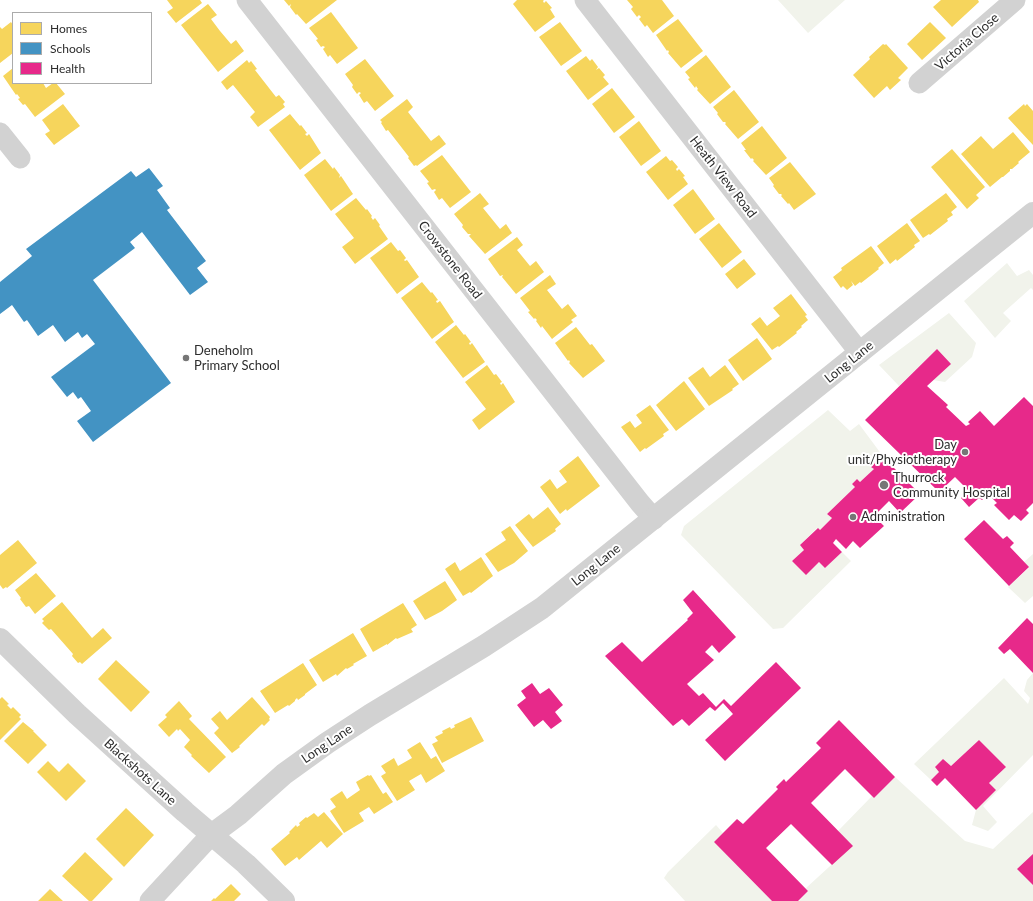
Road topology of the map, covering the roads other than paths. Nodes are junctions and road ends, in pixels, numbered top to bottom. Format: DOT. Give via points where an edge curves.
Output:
graph roads {
  1 [pos="248,0"];
  2 [pos="585,0"];
  3 [pos="1015,0"];
  4 [pos="919,83"];
  5 [pos="0,133"];
  6 [pos="20,158"];
  7 [pos="1033,213"];
  8 [pos="860,353"];
  9 [pos="654,519"];
  10 [pos="0,639"];
  11 [pos="211,835"];
  12 [pos="150,901"];
  13 [pos="284,901"];
  1 -- 9 [label="street, Crowstone Road"];
  2 -- 8 [label="street, Heath View Road"];
  3 -- 4 [label="street, Victoria Close"];
  5 -- 6 [label="street"];
  7 -- 8 [label="street, Long Lane"];
  8 -- 9 [label="street, Long Lane"];
  9 -- 11 [label="street, Long Lane" via="542,608 327,743 284,774"];
  10 -- 11 [label="street, Blackshots Lane" via="77,714"];
  11 -- 12 [label="street, Long Lane"];
  11 -- 13 [label="street, Blackshots Lane"];
}
